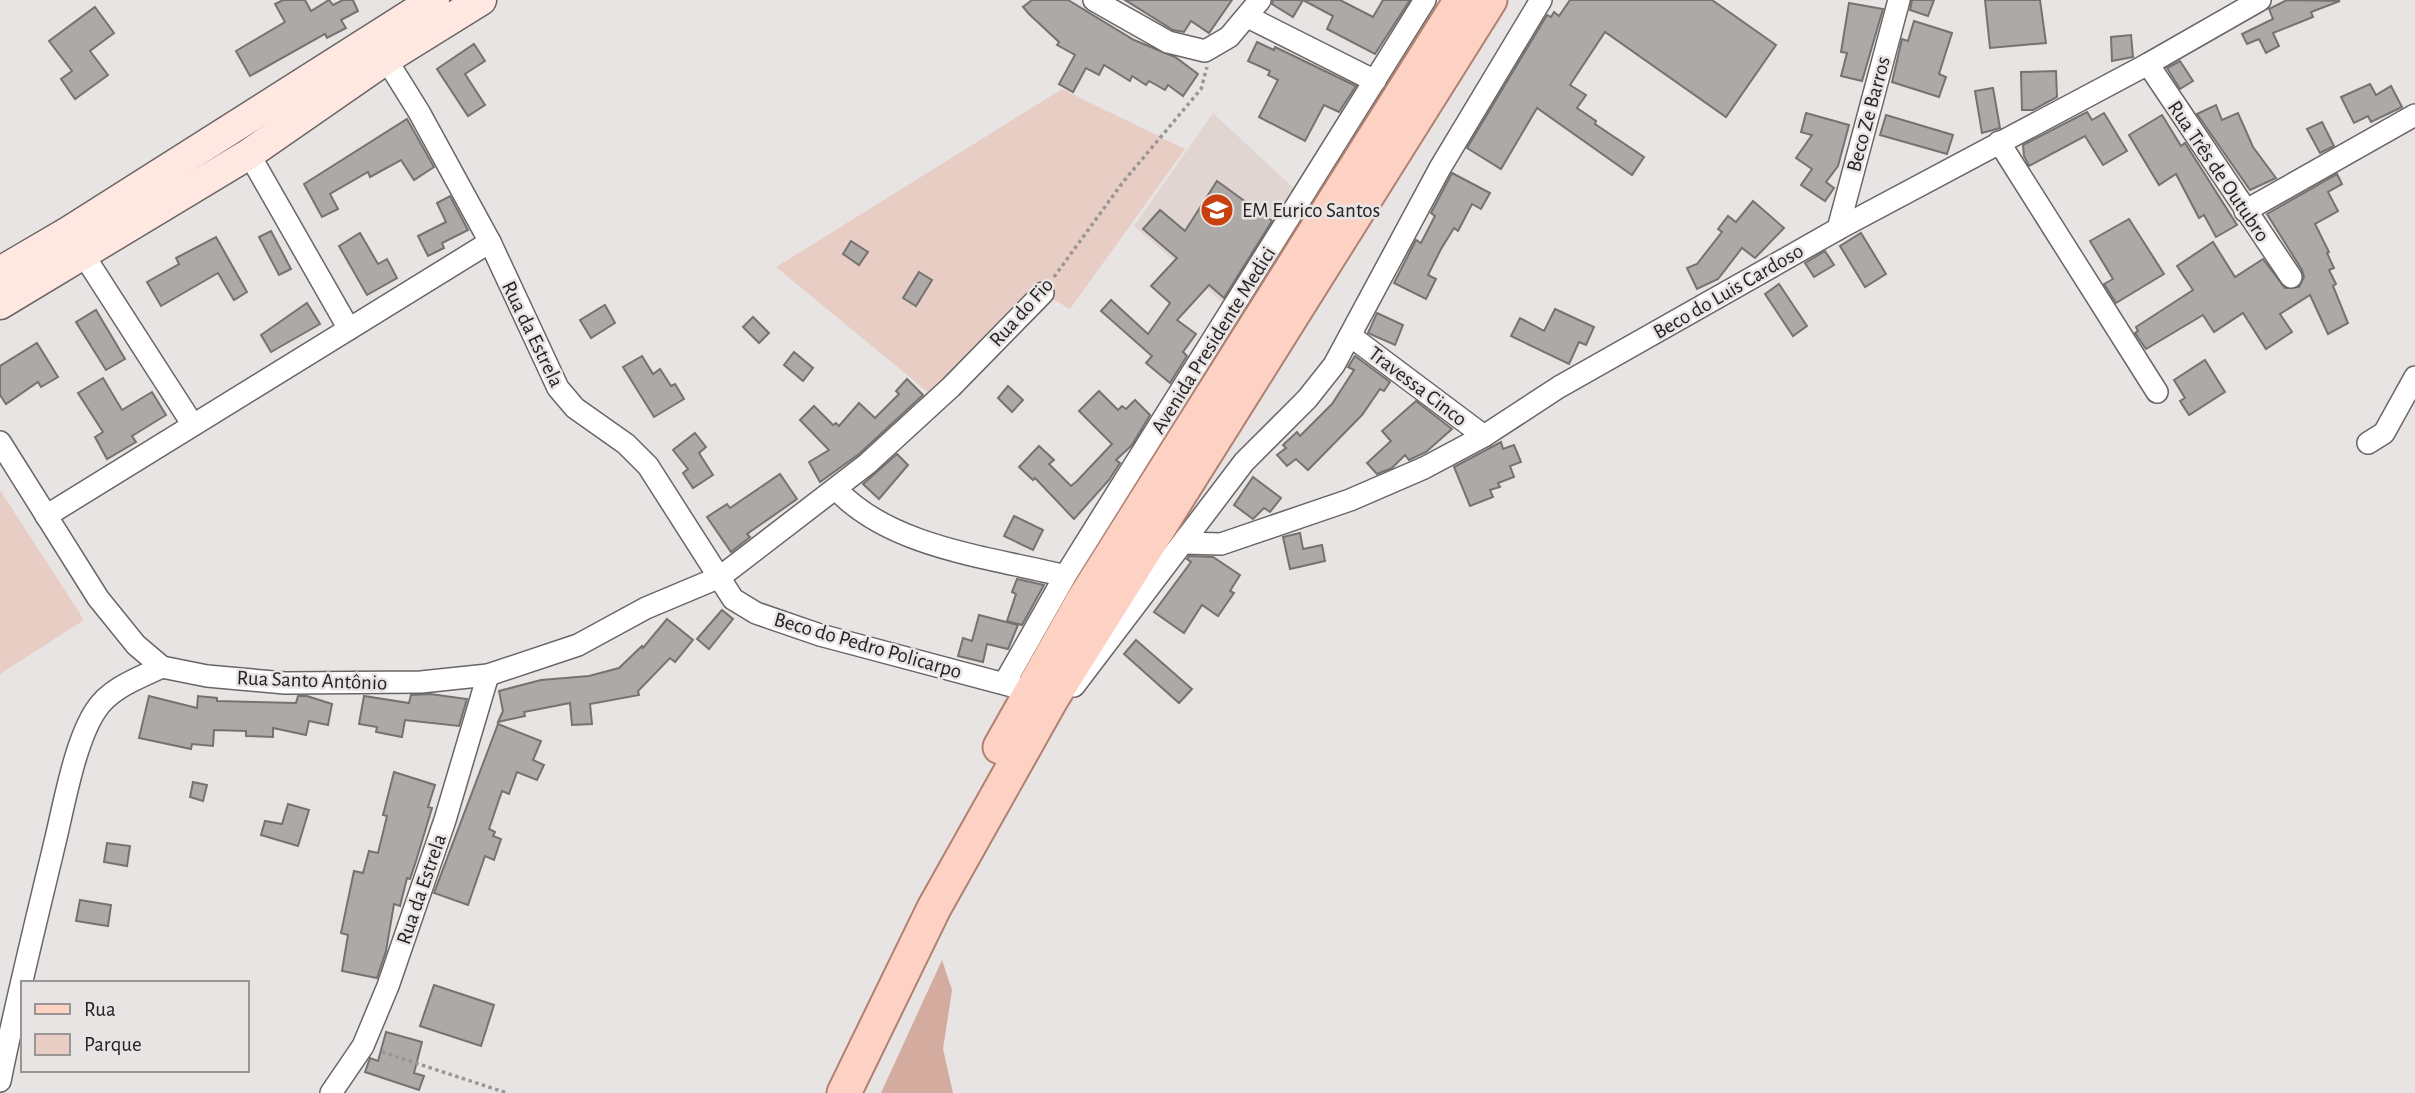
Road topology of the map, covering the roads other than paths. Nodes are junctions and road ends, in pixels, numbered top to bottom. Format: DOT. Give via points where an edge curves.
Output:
graph roads {
  1 [pos="434,0"];
  2 [pos="481,0"];
  3 [pos="1094,0"];
  4 [pos="1425,0"];
  5 [pos="1461,0"];
  6 [pos="1490,0"];
  7 [pos="1541,0"];
  8 [pos="1899,0"];
  9 [pos="2260,0"];
  10 [pos="1254,8"];
  11 [pos="386,59"];
  12 [pos="2148,64"];
  13 [pos="1375,81"];
  14 [pos="2415,115"];
  15 [pos="1999,142"];
  16 [pos="249,153"];
  17 [pos="2245,211"];
  18 [pos="1838,229"];
  19 [pos="490,242"];
  20 [pos="77,243"];
  21 [pos="0,272"];
  22 [pos="2291,277"];
  23 [pos="1043,293"];
  24 [pos="0,304"];
  25 [pos="349,329"];
  26 [pos="1352,337"];
  27 [pos="2415,377"];
  28 [pos="2157,392"];
  29 [pos="193,425"];
  30 [pos="1484,436"];
  31 [pos="0,442"];
  32 [pos="2368,443"];
  33 [pos="837,490"];
  34 [pos="46,516"];
  35 [pos="1184,543"];
  36 [pos="1065,576"];
  37 [pos="720,577"];
  38 [pos="162,667"];
  39 [pos="488,675"];
  40 [pos="1029,690"];
  41 [pos="0,1081"];
  42 [pos="331,1093"];
  43 [pos="844,1093"];
  1 -- 20 [label="main road"];
  2 -- 11 [label="main road"];
  3 -- 10 [label="street" via="1168,42 1205,51 1229,37"];
  4 -- 13 [label="street, Avenida Presidente Medici"];
  5 -- 40 [label="main road"];
  6 -- 40 [label="main road"];
  7 -- 26 [label="street" via="1433,180"];
  8 -- 18 [label="street, Beco Ze Barros"];
  9 -- 12 [label="street, Beco do Luis Cardoso"];
  10 -- 13 [label="street"];
  11 -- 16 [label="main road"];
  11 -- 19 [label="street, Rua da Estrela"];
  12 -- 15 [label="street, Beco do Luis Cardoso"];
  12 -- 17 [label="street, Rua Três de Outubro"];
  13 -- 36 [label="street, Avenida Presidente Medici"];
  14 -- 17 [label="street"];
  15 -- 18 [label="street, Beco do Luis Cardoso"];
  15 -- 28 [label="street"];
  16 -- 20 [label="main road"];
  16 -- 25 [label="street"];
  17 -- 22 [label="street, Rua Três de Outubro"];
  18 -- 30 [label="street, Beco do Luis Cardoso" via="1559,387"];
  19 -- 25 [label="street"];
  19 -- 37 [label="street, Rua da Estrela" via="558,388 575,408 626,444 648,466"];
  20 -- 21 [label="main road"];
  20 -- 24 [label="main road"];
  20 -- 29 [label="street"];
  23 -- 33 [label="street, Rua do Fio" via="929,409"];
  25 -- 29 [label="street"];
  26 -- 30 [label="street, Travessa Cinco"];
  26 -- 35 [label="street" via="1307,399 1244,462"];
  27 -- 32 [label="street" via="2384,433"];
  29 -- 34 [label="street"];
  30 -- 35 [label="street, Beco do Luis Cardoso" via="1350,500 1222,544"];
  31 -- 34 [label="street"];
  33 -- 36 [label="street" via="865,515 912,538"];
  33 -- 37 [label="street, Rua do Fio"];
  34 -- 38 [label="street" via="119,626"];
  35 -- 40 [label="street" via="1089,670 1066,693"];
  36 -- 40 [label="street, Avenida Presidente Medici"];
  37 -- 39 [label="street, Rua Santo Antônio" via="578,645"];
  37 -- 40 [label="street, Beco do Pedro Policarpo" via="733,599 780,622"];
  38 -- 39 [label="street, Rua Santo Antônio" via="285,683 421,682"];
  38 -- 41 [label="street" via="128,682 95,710 69,787"];
  39 -- 42 [label="street, Rua da Estrela" via="418,902 363,1046"];
  40 -- 43 [label="main road" via="934,908"];
}
